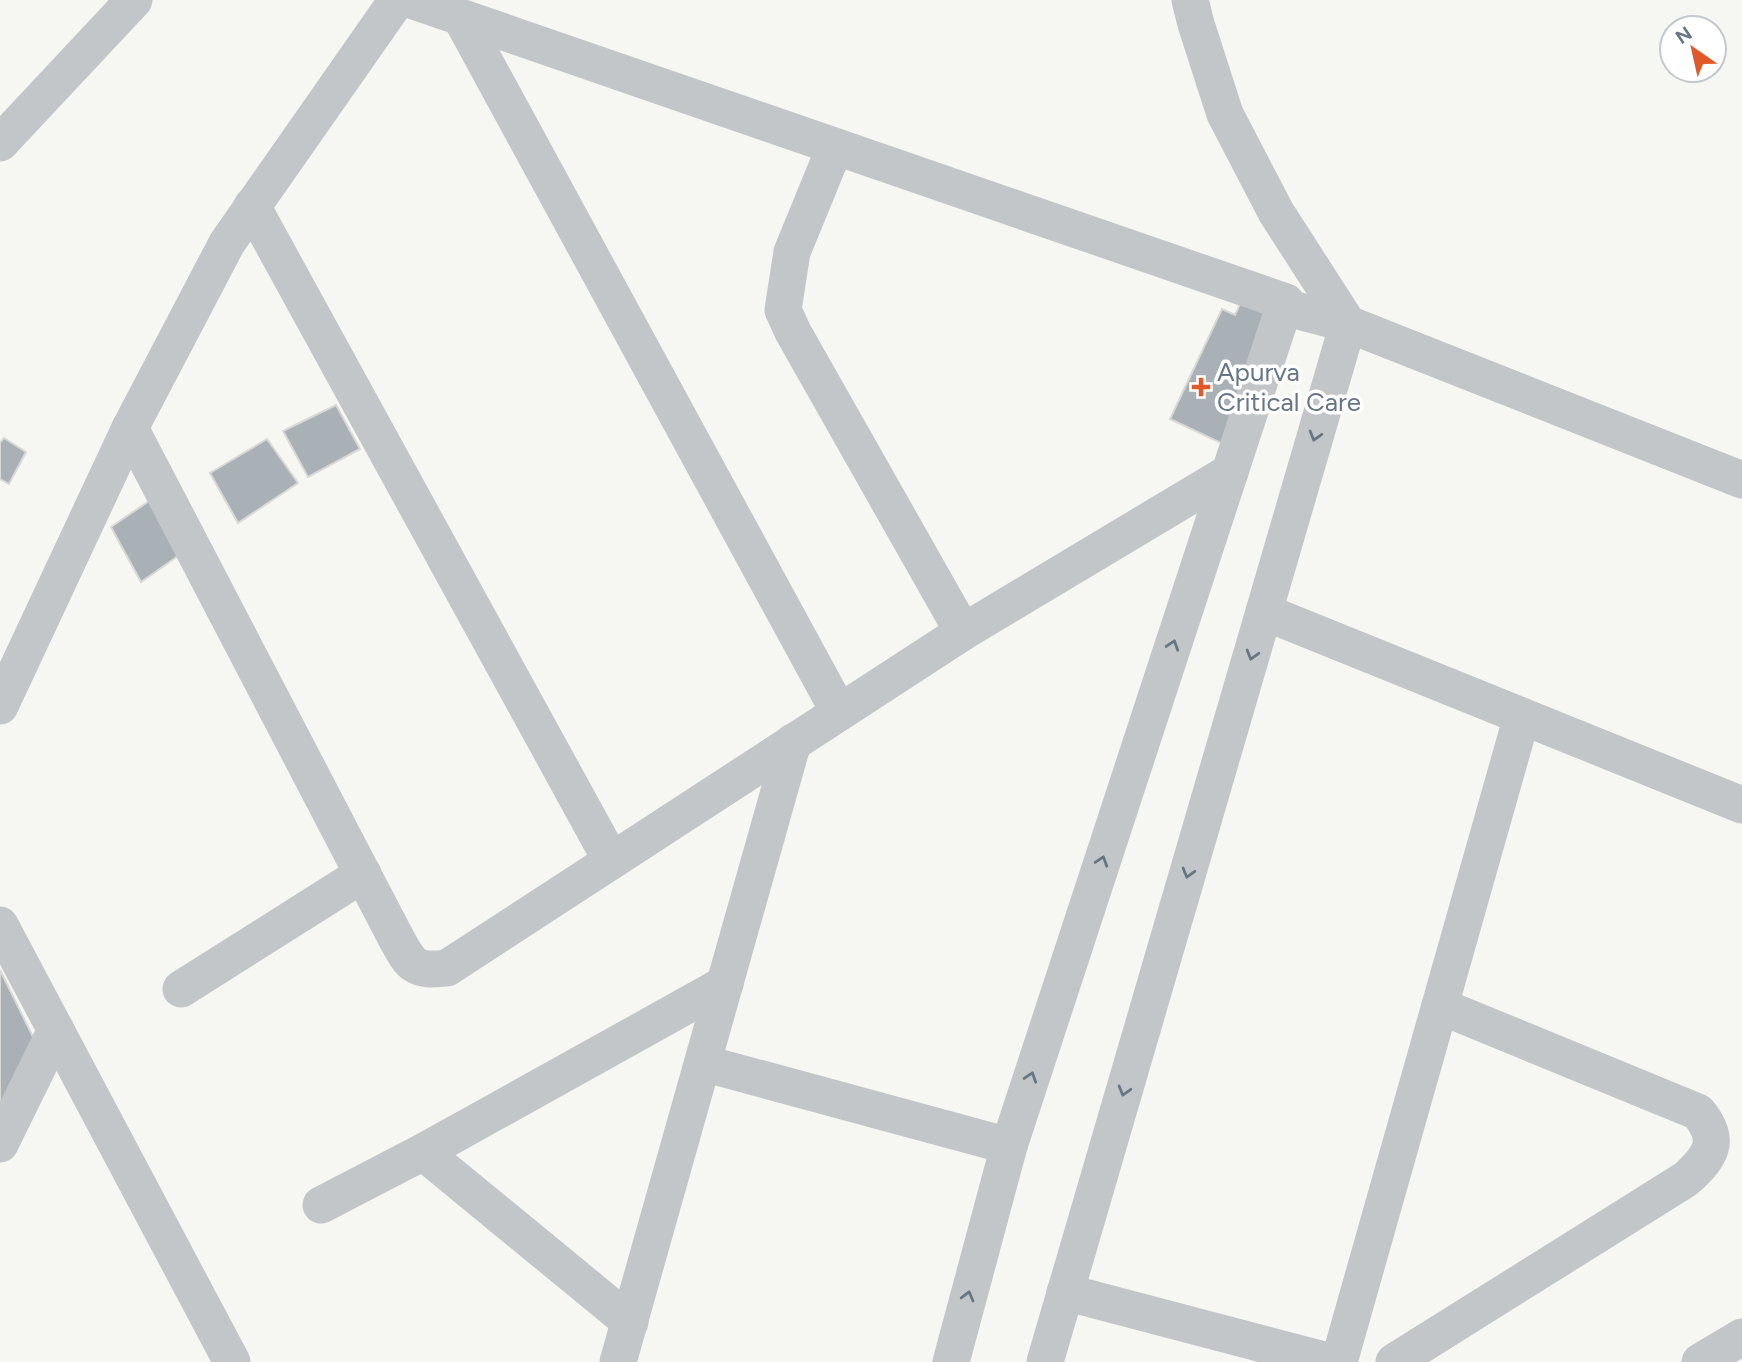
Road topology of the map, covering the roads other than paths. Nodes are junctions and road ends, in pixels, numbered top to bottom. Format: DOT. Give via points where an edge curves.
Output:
graph roads {
  1 [pos="134,0"];
  2 [pos="397,0"];
  3 [pos="411,0"];
  4 [pos="1190,0"];
  5 [pos="484,15"];
  6 [pos="0,143"];
  7 [pos="835,147"];
  8 [pos="252,206"];
  9 [pos="1284,307"];
  10 [pos="1348,324"];
  11 [pos="130,428"];
  12 [pos="1230,472"];
  13 [pos="1742,480"];
  14 [pos="1264,612"];
  15 [pos="963,632"];
  16 [pos="0,706"];
  17 [pos="839,712"];
  18 [pos="1522,716"];
  19 [pos="793,742"];
  20 [pos="1742,804"];
  21 [pos="611,860"];
  22 [pos="363,874"];
  23 [pos="0,925"];
  24 [pos="725,984"];
  25 [pos="181,989"];
  26 [pos="1440,1006"];
  27 [pos="56,1030"];
  28 [pos="703,1063"];
  29 [pos="0,1144"];
  30 [pos="1009,1146"];
  31 [pos="422,1152"];
  32 [pos="321,1205"];
  33 [pos="1065,1292"];
  34 [pos="630,1321"];
  35 [pos="1742,1337"];
  36 [pos="230,1361"];
  37 [pos="618,1362"];
  38 [pos="951,1362"];
  39 [pos="1045,1362"];
  40 [pos="1331,1362"];
  41 [pos="1339,1362"];
  42 [pos="1394,1362"];
  43 [pos="1700,1362"];
  1 -- 6 [label="street"];
  2 -- 8 [label="street"];
  3 -- 5 [label="street"];
  4 -- 10 [label="street" via="1225,114 1276,212"];
  5 -- 7 [label="street"];
  5 -- 17 [label="street"];
  7 -- 9 [label="street" via="1286,302"];
  7 -- 15 [label="street" via="792,252 782,310"];
  8 -- 11 [label="street" via="227,243"];
  8 -- 21 [label="street"];
  9 -- 10 [label="street"];
  9 -- 12 [label="street"];
  10 -- 13 [label="street"];
  10 -- 14 [label="street, one-way"];
  11 -- 16 [label="street"];
  11 -- 22 [label="street"];
  12 -- 15 [label="street"];
  30 -- 12 [label="street, one-way"];
  14 -- 18 [label="street"];
  14 -- 33 [label="street, one-way"];
  15 -- 17 [label="street"];
  17 -- 19 [label="street"];
  18 -- 20 [label="street"];
  18 -- 26 [label="street"];
  19 -- 21 [label="street"];
  19 -- 24 [label="street"];
  21 -- 22 [label="street" via="447,968 426,970 410,961"];
  22 -- 25 [label="street"];
  23 -- 27 [label="street"];
  24 -- 28 [label="street"];
  24 -- 31 [label="street"];
  26 -- 41 [label="street"];
  26 -- 42 [label="street" via="1698,1112 1711,1128 1711,1146 1703,1163 1686,1179"];
  27 -- 29 [label="street"];
  27 -- 36 [label="street"];
  28 -- 30 [label="street"];
  28 -- 34 [label="street"];
  38 -- 30 [label="street, one-way"];
  31 -- 32 [label="street"];
  31 -- 34 [label="street"];
  33 -- 39 [label="street"];
  33 -- 40 [label="street"];
  34 -- 37 [label="street"];
  35 -- 43 [label="street"];
}
